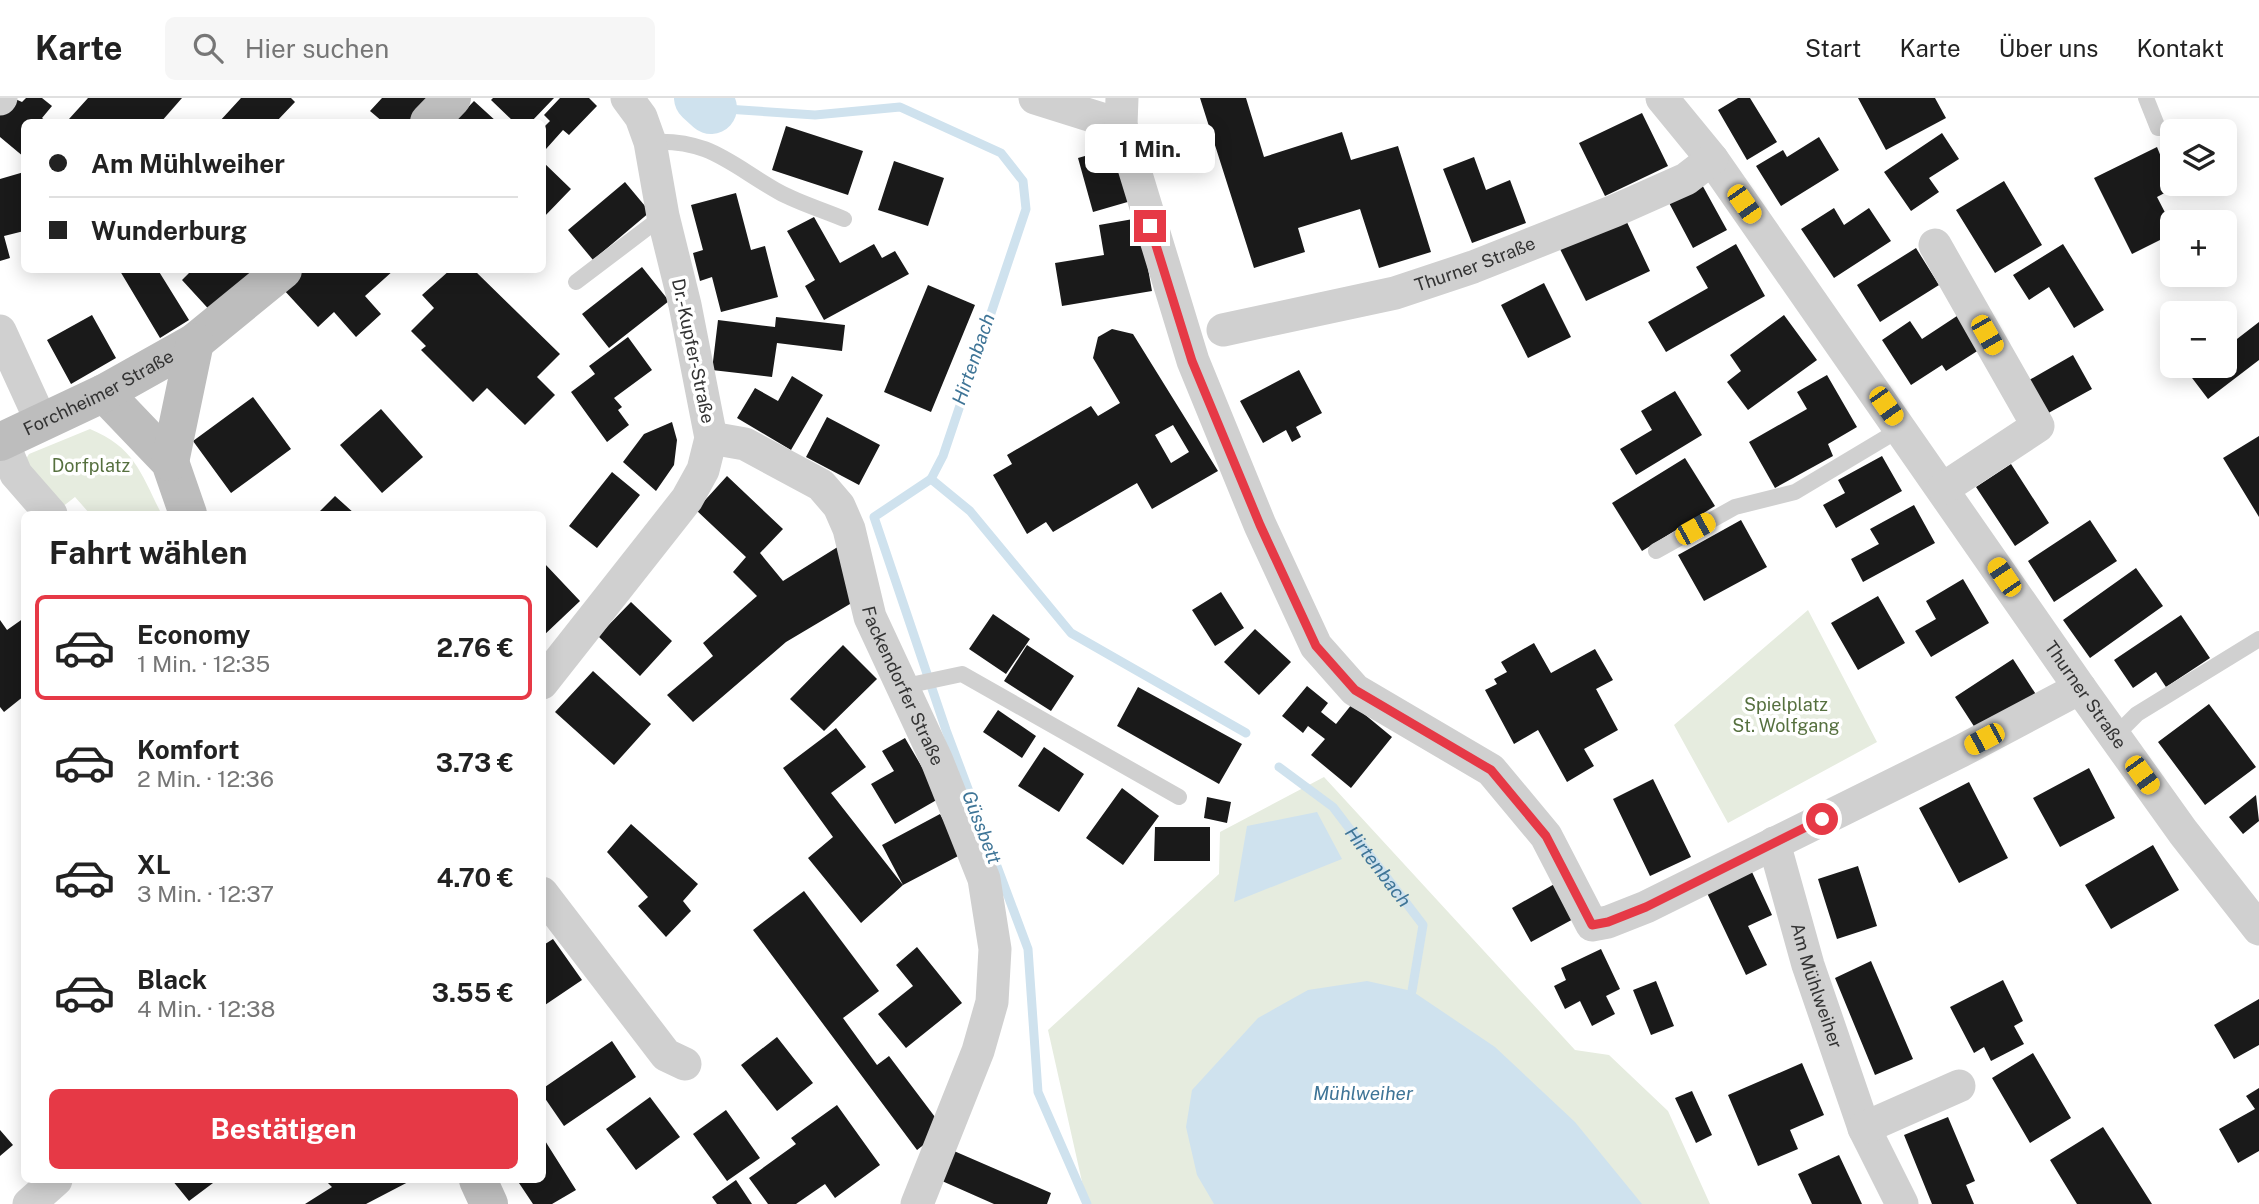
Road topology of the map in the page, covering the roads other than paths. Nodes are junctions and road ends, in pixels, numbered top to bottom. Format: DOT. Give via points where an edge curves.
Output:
graph roads {
  1 [pos="452,98"];
  2 [pos="627,98"];
  3 [pos="1035,98"];
  4 [pos="1662,98"];
  5 [pos="2146,98"];
  6 [pos="1121,112"];
  7 [pos="432,119"];
  8 [pos="2158,128"];
  9 [pos="650,142"];
  10 [pos="1712,159"];
  11 [pos="663,216"];
  12 [pos="844,219"];
  13 [pos="1935,245"];
  14 [pos="279,273"];
  15 [pos="576,282"];
  16 [pos="1223,330"];
  17 [pos="0,331"];
  18 [pos="195,342"];
  19 [pos="104,393"];
  20 [pos="42,422"];
  21 [pos="1902,428"];
  22 [pos="711,438"];
  23 [pos="1,442"];
  24 [pos="170,462"];
  25 [pos="1944,488"];
  26 [pos="48,511"];
  27 [pos="187,511"];
  28 [pos="1656,551"];
  29 [pos="2259,639"];
  30 [pos="546,678"];
  31 [pos="901,687"];
  32 [pos="2080,688"];
  33 [pos="2115,736"];
  34 [pos="1179,797"];
  35 [pos="1774,843"];
  36 [pos="546,898"];
  37 [pos="2259,929"];
  38 [pos="685,1064"];
  39 [pos="1959,1086"];
  40 [pos="1864,1128"];
  41 [pos="53,1183"];
  42 [pos="479,1183"];
  43 [pos="29,1204"];
  44 [pos="489,1204"];
  45 [pos="917,1204"];
  46 [pos="1902,1204"];
  1 -- 7 [label="street"];
  2 -- 9 [label="street, Dr.-Kupfer-Straße"];
  3 -- 6 [label="street"];
  4 -- 10 [label="street, Thurner Straße"];
  5 -- 8 [label="lane"];
  6 -- 35 [label="street" via="1192,361 1316,646 1355,690 1491,770 1546,836 1592,925 1646,907"];
  9 -- 11 [label="street, Dr.-Kupfer-Straße"];
  9 -- 12 [label="lane" via="704,146 781,193"];
  10 -- 16 [label="street, Thurner Straße" via="1686,179 1473,268 1395,293"];
  10 -- 21 [label="street, Thurner Straße"];
  11 -- 15 [label="lane"];
  11 -- 22 [label="street, Dr.-Kupfer-Straße"];
  13 -- 25 [label="street" via="2038,426"];
  14 -- 18 [label="street, Forchheimer Straße"];
  17 -- 20 [label="street"];
  18 -- 19 [label="street, Forchheimer Straße"];
  18 -- 24 [label="street"];
  19 -- 20 [label="street, Forchheimer Straße"];
  19 -- 24 [label="street"];
  20 -- 23 [label="street, Forchheimer Straße"];
  21 -- 25 [label="street, Thurner Straße"];
  21 -- 28 [label="lane" via="1795,492 1735,506"];
  22 -- 30 [label="street, Dr.-Kupfer-Straße" via="703,470 687,499"];
  22 -- 31 [label="street, Fackendorfer Straße" via="745,444 821,485 839,506 870,617"];
  23 -- 26 [label="street" via="16,474"];
  24 -- 27 [label="street"];
  25 -- 32 [label="street, Thurner Straße"];
  29 -- 33 [label="lane" via="2137,714"];
  31 -- 34 [label="lane" via="962,674"];
  31 -- 45 [label="street, Fackendorfer Straße" via="937,761 984,879 995,949 992,1002 978,1051"];
  32 -- 33 [label="street, Thurner Straße"];
  32 -- 35 [label="street"];
  33 -- 37 [label="street, Thurner Straße"];
  35 -- 40 [label="street, Am Mühlweiher" via="1808,965"];
  36 -- 38 [label="street" via="666,1055"];
  39 -- 40 [label="street"];
  40 -- 46 [label="street, Am Mühlweiher"];
  41 -- 43 [label="street"];
  42 -- 44 [label="street"];
}
